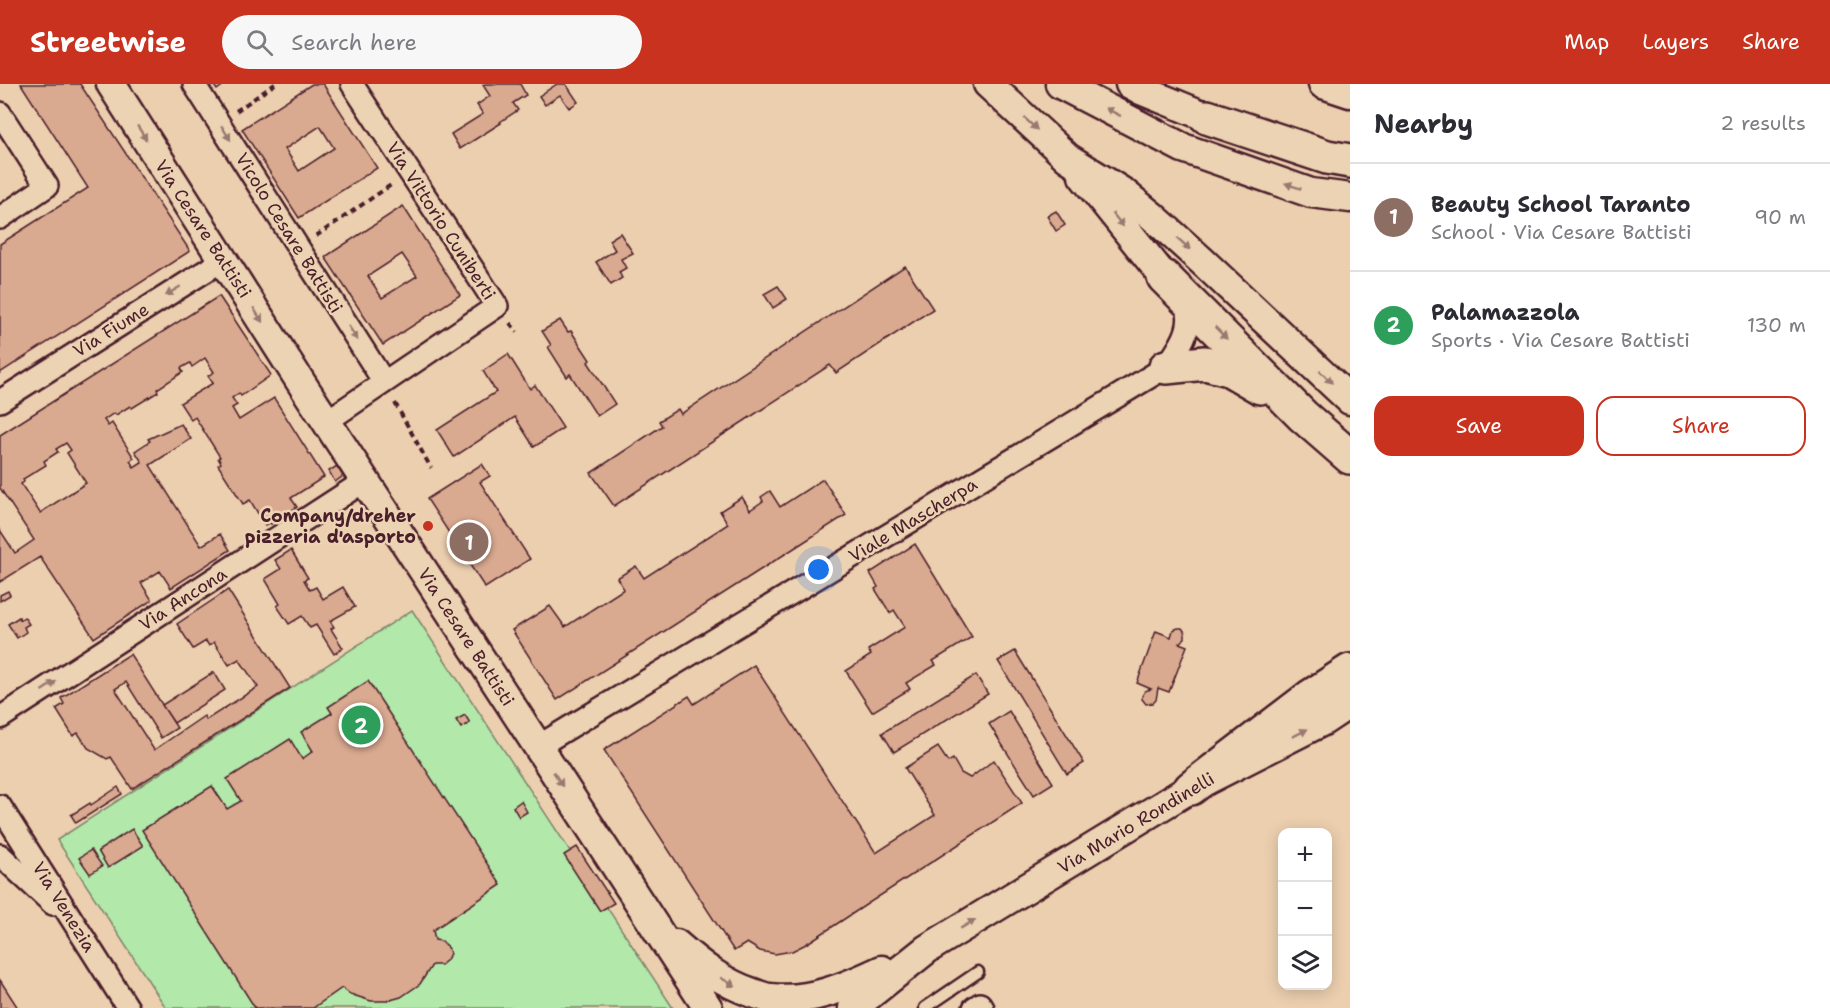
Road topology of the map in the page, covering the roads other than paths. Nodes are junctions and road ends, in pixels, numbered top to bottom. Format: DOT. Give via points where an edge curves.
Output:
graph roads {
  1 [pos="111,84"];
  2 [pos="194,84"];
  3 [pos="352,84"];
  4 [pos="988,84"];
  5 [pos="1060,84"];
  6 [pos="1130,84"];
  7 [pos="1156,84"];
  8 [pos="1323,84"];
  9 [pos="1350,93"];
  10 [pos="0,113"];
  11 [pos="1207,117"];
  12 [pos="1068,159"];
  13 [pos="1350,161"];
  14 [pos="1350,198"];
  15 [pos="0,218"];
  16 [pos="223,260"];
  17 [pos="1164,277"];
  18 [pos="1166,368"];
  19 [pos="384,382"];
  20 [pos="0,400"];
  21 [pos="1350,400"];
  22 [pos="1303,416"];
  23 [pos="327,421"];
  24 [pos="1350,456"];
  25 [pos="366,480"];
  26 [pos="1350,671"];
  27 [pos="1350,703"];
  28 [pos="0,718"];
  29 [pos="537,747"];
  30 [pos="1191,788"];
  31 [pos="0,806"];
  32 [pos="0,855"];
  33 [pos="650,921"];
  34 [pos="75,925"];
  35 [pos="927,949"];
  36 [pos="978,972"];
  37 [pos="128,1008"];
  38 [pos="708,1008"];
  39 [pos="853,1008"];
  40 [pos="925,1008"];
  41 [pos="974,1008"];
  42 [pos="982,1008"];
  1 -- 16 [label="main road, Via Cesare Battisti, one-way"];
  2 -- 19 [label="street, Vicolo Cesare Battisti, one-way"];
  3 -- 19 [label="street, Via Vittorio Cuniberti" via="497,306"];
  4 -- 12 [label="main road, one-way"];
  14 -- 5 [label="main road, one-way" via="1311,192 1183,148"];
  6 -- 11 [label="main road"];
  7 -- 11 [label="main road"];
  8 -- 9 [label="main road"];
  10 -- 15 [label="street" via="47,186"];
  11 -- 13 [label="highway"];
  12 -- 17 [label="main road, one-way"];
  12 -- 21 [label="main road, one-way" via="1151,215"];
  16 -- 20 [label="street, Via Fiume, one-way"];
  16 -- 23 [label="main road, Via Cesare Battisti, one-way"];
  17 -- 18 [label="street" via="1188,311 1182,345"];
  17 -- 22 [label="highway, one-way"];
  18 -- 22 [label="highway" via="1204,363 1228,369"];
  18 -- 29 [label="street, Viale Mascherpa"];
  19 -- 23 [label="street, Via Vittorio Cuniberti"];
  22 -- 24 [label="highway"];
  23 -- 25 [label="main road, Via Cesare Battisti"];
  28 -- 25 [label="street, Via Ancona, one-way"];
  25 -- 29 [label="main road, Via Cesare Battisti"];
  26 -- 30 [label="highway"];
  30 -- 27 [label="main road, Via Mario Rondinelli, one-way" via="1323,721"];
  29 -- 33 [label="main road, Via Cesare Battisti, one-way"];
  35 -- 30 [label="main road, Via Mario Rondinelli, one-way"];
  31 -- 34 [label="street, Via Venezia"];
  32 -- 34 [label="street"];
  33 -- 35 [label="main road, Via Mario Rondinelli, one-way" via="700,965 734,986 770,998 804,998 847,986"];
  33 -- 38 [label="main road, Via Cesare Battisti"];
  34 -- 37 [label="street, Via Venezia"];
  35 -- 39 [label="main road, Via Mario Rondinelli"];
  36 -- 40 [label="lane"];
  41 -- 42 [label="street" via="980,1004"];
}
